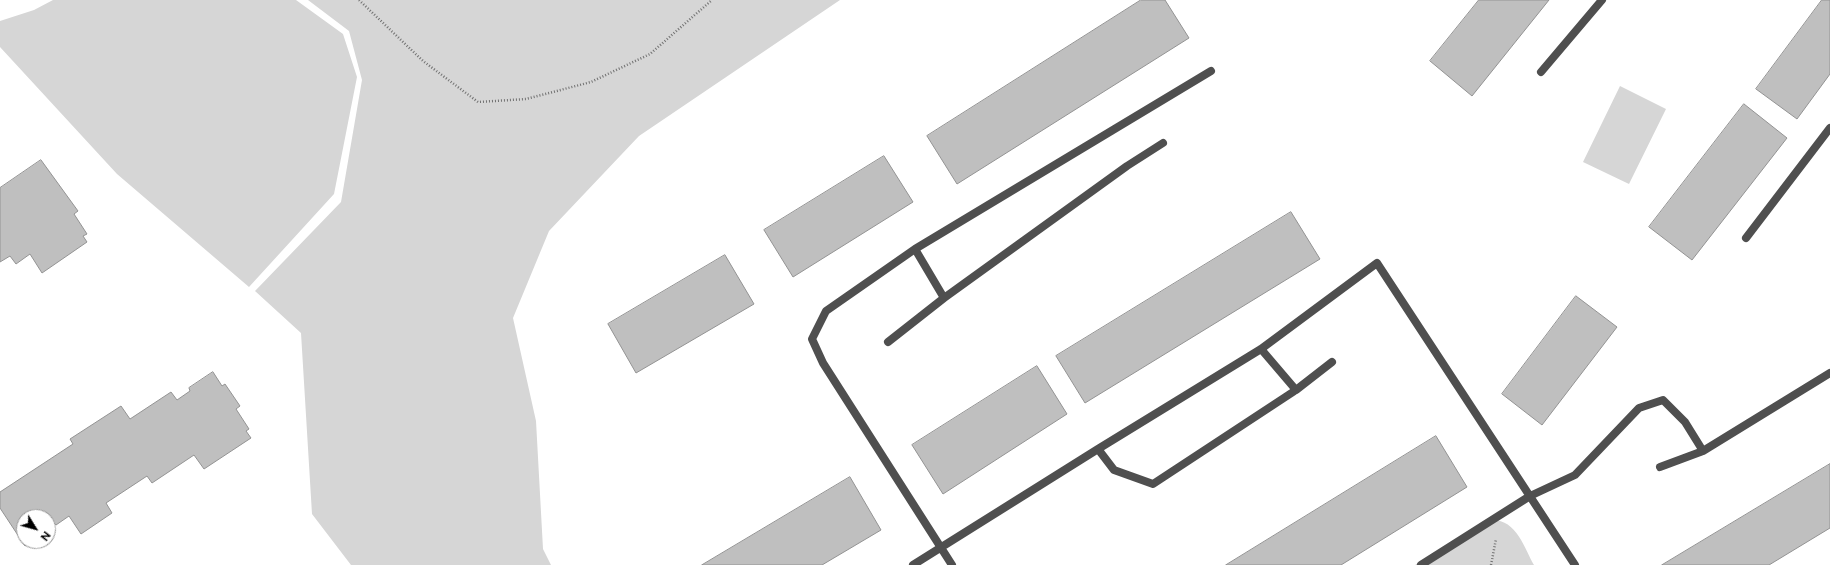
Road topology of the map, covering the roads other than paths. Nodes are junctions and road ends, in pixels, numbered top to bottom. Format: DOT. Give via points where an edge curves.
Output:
graph roads {
  1 [pos="1602,0"];
  2 [pos="1211,71"];
  3 [pos="1541,72"];
  4 [pos="1830,128"];
  5 [pos="1163,143"];
  6 [pos="1746,238"];
  7 [pos="915,249"];
  8 [pos="944,298"];
  9 [pos="888,342"];
  10 [pos="1261,350"];
  11 [pos="1332,362"];
  12 [pos="1830,373"];
  13 [pos="1296,390"];
  14 [pos="1098,449"];
  15 [pos="1704,451"];
  16 [pos="1660,467"];
  17 [pos="1530,496"];
  18 [pos="942,548"];
  19 [pos="913,565"];
  20 [pos="952,565"];
  21 [pos="1421,565"];
  22 [pos="1575,565"];
  1 -- 3 [label="lane"];
  2 -- 7 [label="lane"];
  4 -- 6 [label="lane"];
  5 -- 8 [label="lane" via="1127,166"];
  7 -- 8 [label="lane"];
  7 -- 18 [label="lane" via="826,311 812,339 823,364"];
  8 -- 9 [label="lane"];
  10 -- 13 [label="lane"];
  10 -- 14 [label="lane"];
  10 -- 17 [label="lane" via="1377,263"];
  11 -- 13 [label="lane"];
  12 -- 15 [label="lane"];
  13 -- 14 [label="lane" via="1153,484 1114,470"];
  14 -- 18 [label="lane"];
  15 -- 16 [label="lane"];
  15 -- 17 [label="lane" via="1685,422 1663,400 1639,408 1575,475"];
  17 -- 21 [label="lane"];
  17 -- 22 [label="lane"];
  18 -- 19 [label="lane"];
  18 -- 20 [label="lane"];
}
